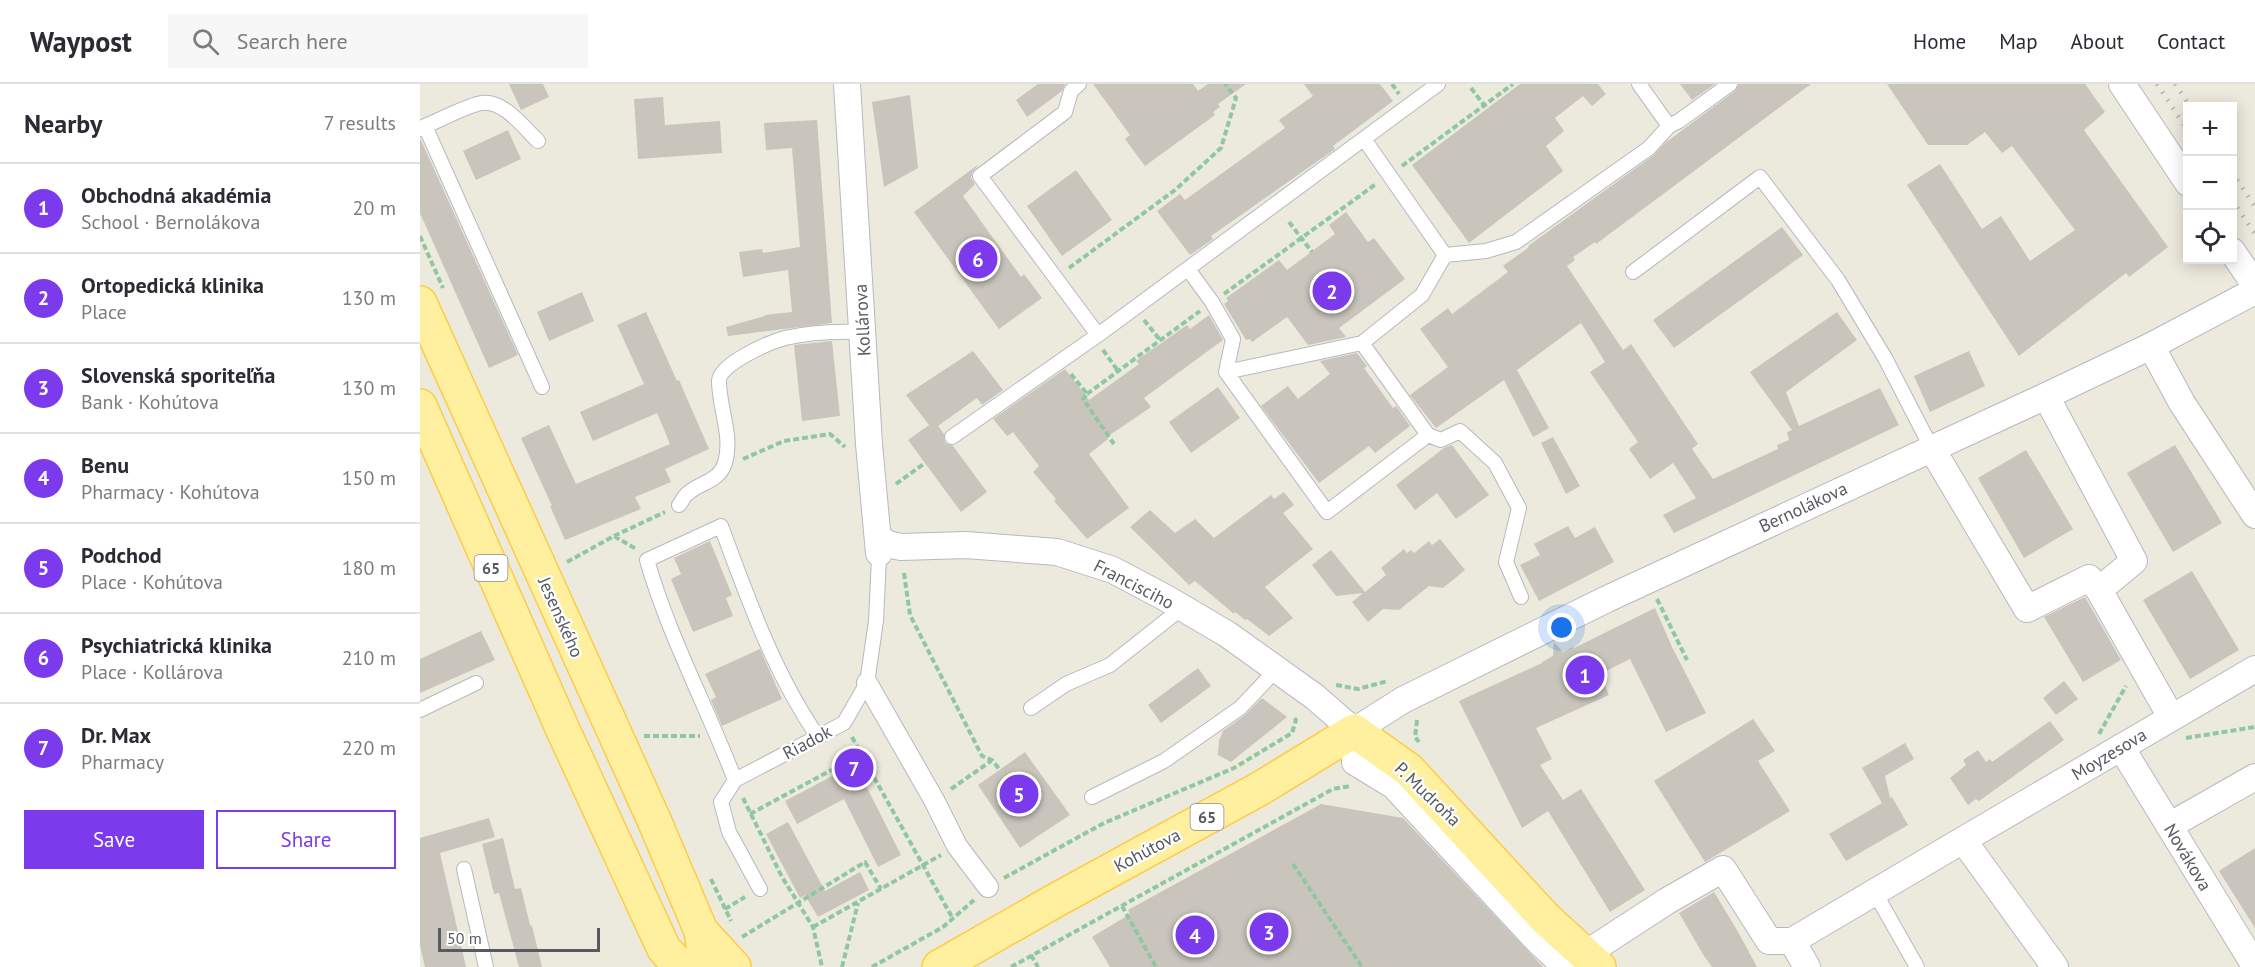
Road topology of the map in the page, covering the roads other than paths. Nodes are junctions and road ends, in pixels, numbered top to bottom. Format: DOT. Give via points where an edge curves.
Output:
graph roads {
  1 [pos="847,84"];
  2 [pos="1079,84"];
  3 [pos="1438,84"];
  4 [pos="1639,84"];
  5 [pos="1730,84"];
  6 [pos="2122,84"];
  7 [pos="1669,126"];
  8 [pos="423,128"];
  9 [pos="1364,139"];
  10 [pos="538,141"];
  11 [pos="2183,177"];
  12 [pos="1445,255"];
  13 [pos="2237,258"];
  14 [pos="1188,269"];
  15 [pos="1633,272"];
  16 [pos="2255,285"];
  17 [pos="2255,291"];
  18 [pos="420,303"];
  19 [pos="862,332"];
  20 [pos="1100,341"];
  21 [pos="1362,343"];
  22 [pos="2151,345"];
  23 [pos="1226,372"];
  24 [pos="542,387"];
  25 [pos="2046,396"];
  26 [pos="420,406"];
  27 [pos="1428,435"];
  28 [pos="951,437"];
  29 [pos="1932,448"];
  30 [pos="679,505"];
  31 [pos="2255,515"];
  32 [pos="887,547"];
  33 [pos="2099,590"];
  34 [pos="1521,597"];
  35 [pos="1182,608"];
  36 [pos="2255,669"];
  37 [pos="1276,670"];
  38 [pos="476,683"];
  39 [pos="867,683"];
  40 [pos="1031,708"];
  41 [pos="420,710"];
  42 [pos="2178,728"];
  43 [pos="1354,731"];
  44 [pos="818,737"];
  45 [pos="2121,747"];
  46 [pos="2255,777"];
  47 [pos="735,780"];
  48 [pos="1092,797"];
  49 [pos="2169,826"];
  50 [pos="1963,840"];
  51 [pos="464,869"];
  52 [pos="988,887"];
  53 [pos="760,889"];
  54 [pos="1874,891"];
  55 [pos="701,931"];
  56 [pos="1781,941"];
  57 [pos="736,953"];
  58 [pos="670,961"];
  59 [pos="1583,963"];
  60 [pos="2255,966"];
  61 [pos="486,967"];
  62 [pos="706,967"];
  63 [pos="939,967"];
  64 [pos="1807,967"];
  65 [pos="1917,967"];
  66 [pos="2055,967"];
  1 -- 19 [label="street, Kollárova"];
  2 -- 20 [label="lane" via="1071,91 1065,112 980,176"];
  3 -- 9 [label="lane"];
  4 -- 7 [label="lane"];
  5 -- 7 [label="lane"];
  6 -- 11 [label="street"];
  7 -- 12 [label="lane" via="1648,148 1516,242 1486,251"];
  8 -- 10 [label="lane" via="482,103 496,105 511,115"];
  8 -- 24 [label="lane"];
  9 -- 12 [label="lane"];
  9 -- 14 [label="lane"];
  12 -- 21 [label="lane" via="1422,295"];
  13 -- 16 [label="street"];
  14 -- 20 [label="lane"];
  14 -- 23 [label="lane" via="1233,339"];
  15 -- 29 [label="lane" via="1760,177 1838,280"];
  17 -- 22 [label="street, Bernolákova"];
  18 -- 55 [label="main road, Jesenského / 65"];
  19 -- 30 [label="lane" via="784,338 724,370 719,379 726,430 725,463 718,477 687,494"];
  19 -- 32 [label="street, Kollárova" via="866,401"];
  20 -- 28 [label="lane"];
  21 -- 23 [label="lane"];
  21 -- 27 [label="lane"];
  22 -- 25 [label="street, Bernolákova"];
  22 -- 31 [label="street" via="2182,403"];
  23 -- 27 [label="lane" via="1327,512"];
  25 -- 29 [label="street, Bernolákova"];
  25 -- 33 [label="street" via="2134,561"];
  26 -- 58 [label="main road, 65"];
  27 -- 34 [label="lane" via="1441,440 1460,431 1495,463 1519,508 1506,562"];
  29 -- 33 [label="street" via="2027,609 2089,578"];
  29 -- 43 [label="street, Bernolákova" via="1607,599 1403,700"];
  32 -- 35 [label="street, Francisciho" via="966,545 1057,552 1113,570"];
  32 -- 39 [label="lane, Riadok"];
  33 -- 42 [label="street"];
  35 -- 37 [label="street, Francisciho" via="1227,634"];
  35 -- 40 [label="lane" via="1110,665 1066,684"];
  36 -- 42 [label="street, Moyzesova"];
  37 -- 43 [label="street, Francisciho"];
  37 -- 48 [label="lane" via="1240,708 1174,754"];
  38 -- 41 [label="lane"];
  39 -- 44 [label="lane, Riadok" via="844,723"];
  39 -- 52 [label="street" via="957,846"];
  42 -- 45 [label="street, Moyzesova"];
  43 -- 59 [label="main road, P. Mudroňa" via="1409,770"];
  43 -- 63 [label="main road, Kohútova / 65" via="1261,788"];
  44 -- 47 [label="lane, Riadok"];
  44 -- 47 [label="lane" via="757,624 721,526 647,560"];
  45 -- 49 [label="street, Novákova"];
  45 -- 50 [label="street, Moyzesova"];
  46 -- 49 [label="street"];
  47 -- 53 [label="lane" via="721,802 729,832"];
  49 -- 60 [label="street, Novákova"];
  50 -- 54 [label="street, Moyzesova"];
  50 -- 66 [label="street"];
  51 -- 61 [label="lane"];
  54 -- 56 [label="street, Moyzesova"];
  54 -- 65 [label="lane"];
  55 -- 57 [label="main road, Jesenského / 65"];
  55 -- 62 [label="main road, Jesenského / 65"];
  56 -- 59 [label="street" via="1724,870 1667,901"];
  56 -- 64 [label="street"];
}
